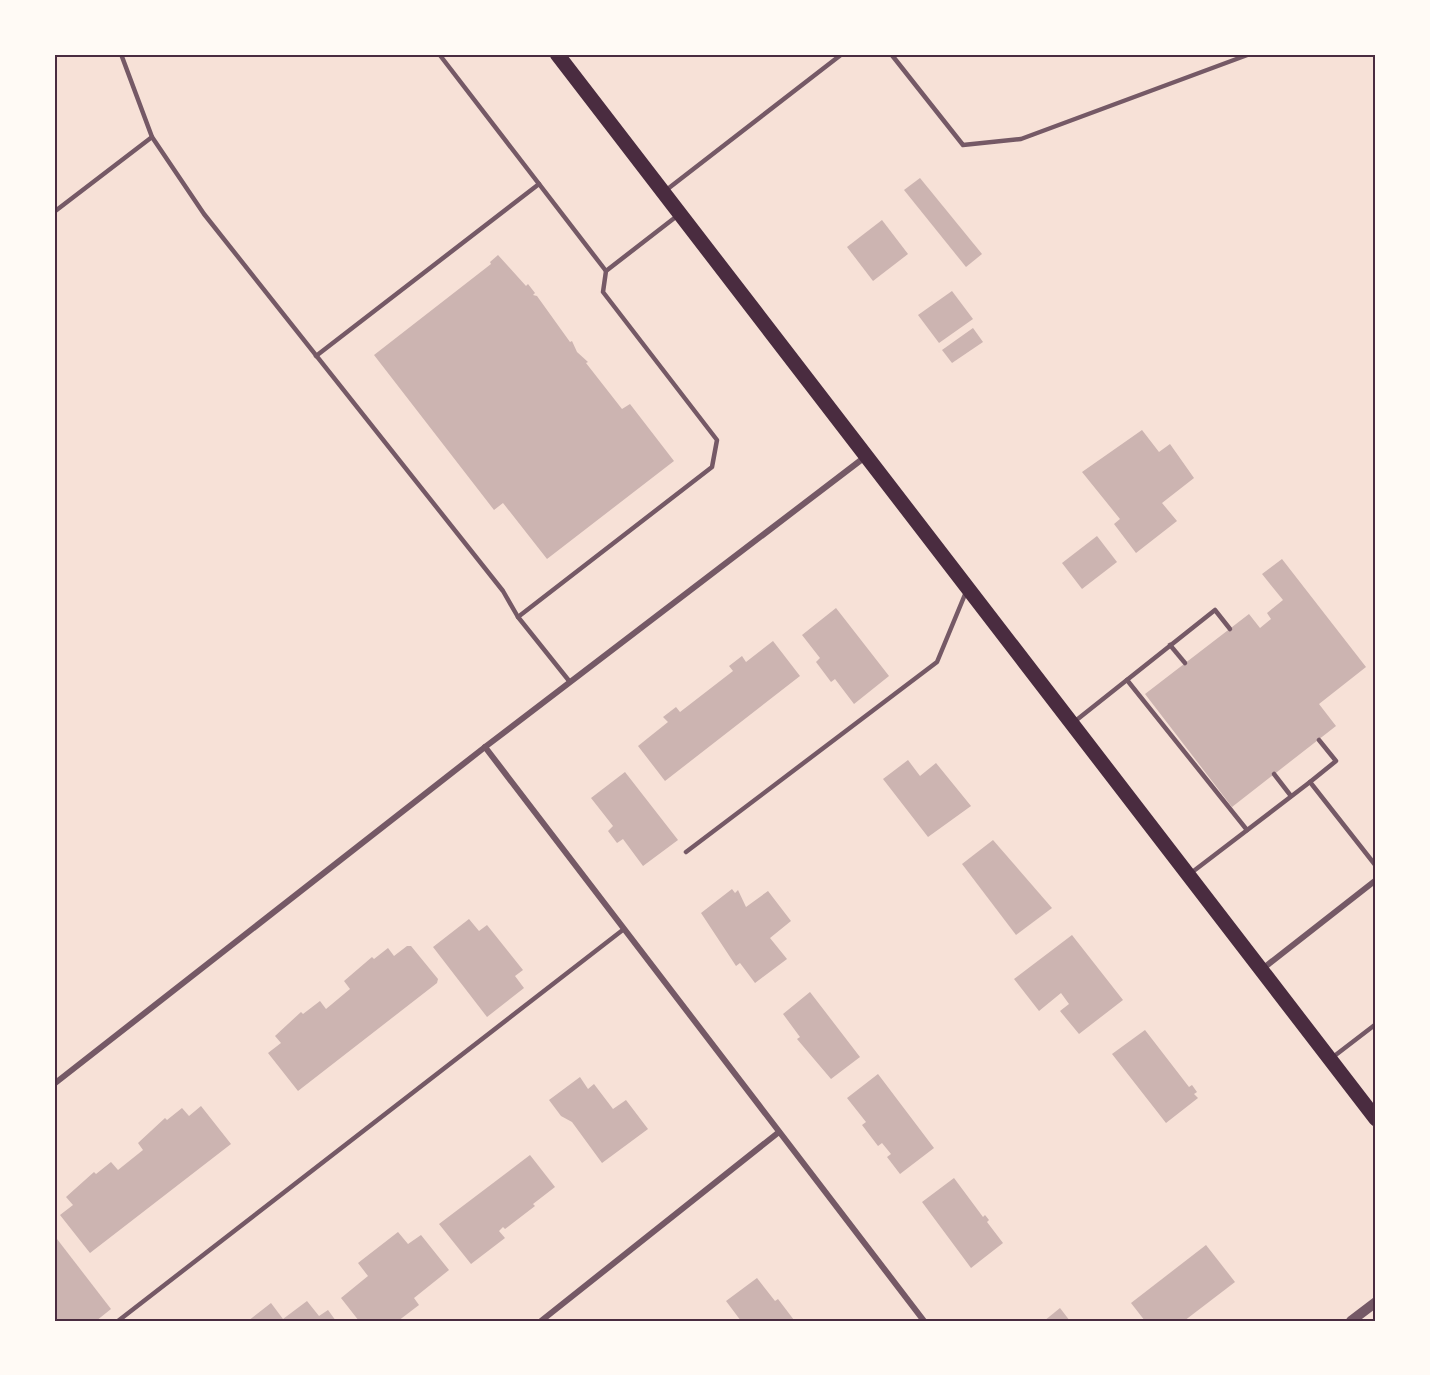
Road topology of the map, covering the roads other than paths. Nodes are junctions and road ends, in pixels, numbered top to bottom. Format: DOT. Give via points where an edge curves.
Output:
graph roads {
  1 [pos="121,54"];
  2 [pos="438,54"];
  3 [pos="557,54"];
  4 [pos="842,54"];
  5 [pos="891,54"];
  6 [pos="1250,54"];
  7 [pos="152,137"];
  8 [pos="539,184"];
  9 [pos="663,193"];
  10 [pos="54,212"];
  11 [pos="680,214"];
  12 [pos="606,271"];
  13 [pos="316,356"];
  14 [pos="865,457"];
  15 [pos="967,589"];
  16 [pos="518,617"];
  17 [pos="1230,629"];
  18 [pos="1170,645"];
  19 [pos="1185,663"];
  20 [pos="1127,680"];
  21 [pos="570,682"];
  22 [pos="1071,724"];
  23 [pos="1319,740"];
  24 [pos="485,747"];
  25 [pos="1274,774"];
  26 [pos="1310,782"];
  27 [pos="1291,796"];
  28 [pos="1247,830"];
  29 [pos="686,852"];
  30 [pos="1376,866"];
  31 [pos="1188,876"];
  32 [pos="1376,880"];
  33 [pos="624,928"];
  34 [pos="1260,970"];
  35 [pos="1376,1023"];
  36 [pos="1330,1059"];
  37 [pos="54,1084"];
  38 [pos="1376,1119"];
  39 [pos="779,1132"];
  40 [pos="1376,1302"];
  41 [pos="118,1321"];
  42 [pos="541,1321"];
  43 [pos="924,1321"];
  44 [pos="1351,1321"];
  1 -- 7 [label="lane"];
  2 -- 8 [label="lane"];
  3 -- 9 [label="main road"];
  4 -- 9 [label="lane"];
  5 -- 6 [label="lane" via="963,145 1021,140"];
  7 -- 10 [label="lane"];
  7 -- 13 [label="lane" via="204,214"];
  8 -- 12 [label="lane"];
  8 -- 13 [label="lane"];
  9 -- 11 [label="main road"];
  11 -- 12 [label="lane"];
  11 -- 14 [label="main road"];
  12 -- 16 [label="lane" via="603,292 717,440 712,467"];
  13 -- 16 [label="lane" via="503,591"];
  14 -- 15 [label="main road"];
  14 -- 21 [label="street"];
  15 -- 22 [label="main road"];
  15 -- 29 [label="lane" via="937,662"];
  16 -- 21 [label="lane"];
  17 -- 18 [label="lane" via="1215,610"];
  18 -- 19 [label="lane"];
  18 -- 20 [label="lane"];
  20 -- 22 [label="lane"];
  20 -- 28 [label="lane"];
  21 -- 24 [label="street"];
  22 -- 31 [label="main road"];
  23 -- 26 [label="lane" via="1336,761"];
  24 -- 33 [label="street"];
  24 -- 37 [label="street"];
  25 -- 27 [label="lane"];
  26 -- 27 [label="lane"];
  26 -- 30 [label="lane"];
  27 -- 28 [label="lane"];
  28 -- 31 [label="lane"];
  31 -- 34 [label="main road"];
  32 -- 34 [label="street"];
  33 -- 39 [label="street"];
  33 -- 41 [label="lane"];
  34 -- 36 [label="main road"];
  35 -- 36 [label="lane"];
  36 -- 38 [label="main road"];
  39 -- 42 [label="street"];
  39 -- 43 [label="street"];
  40 -- 44 [label="street"];
}
